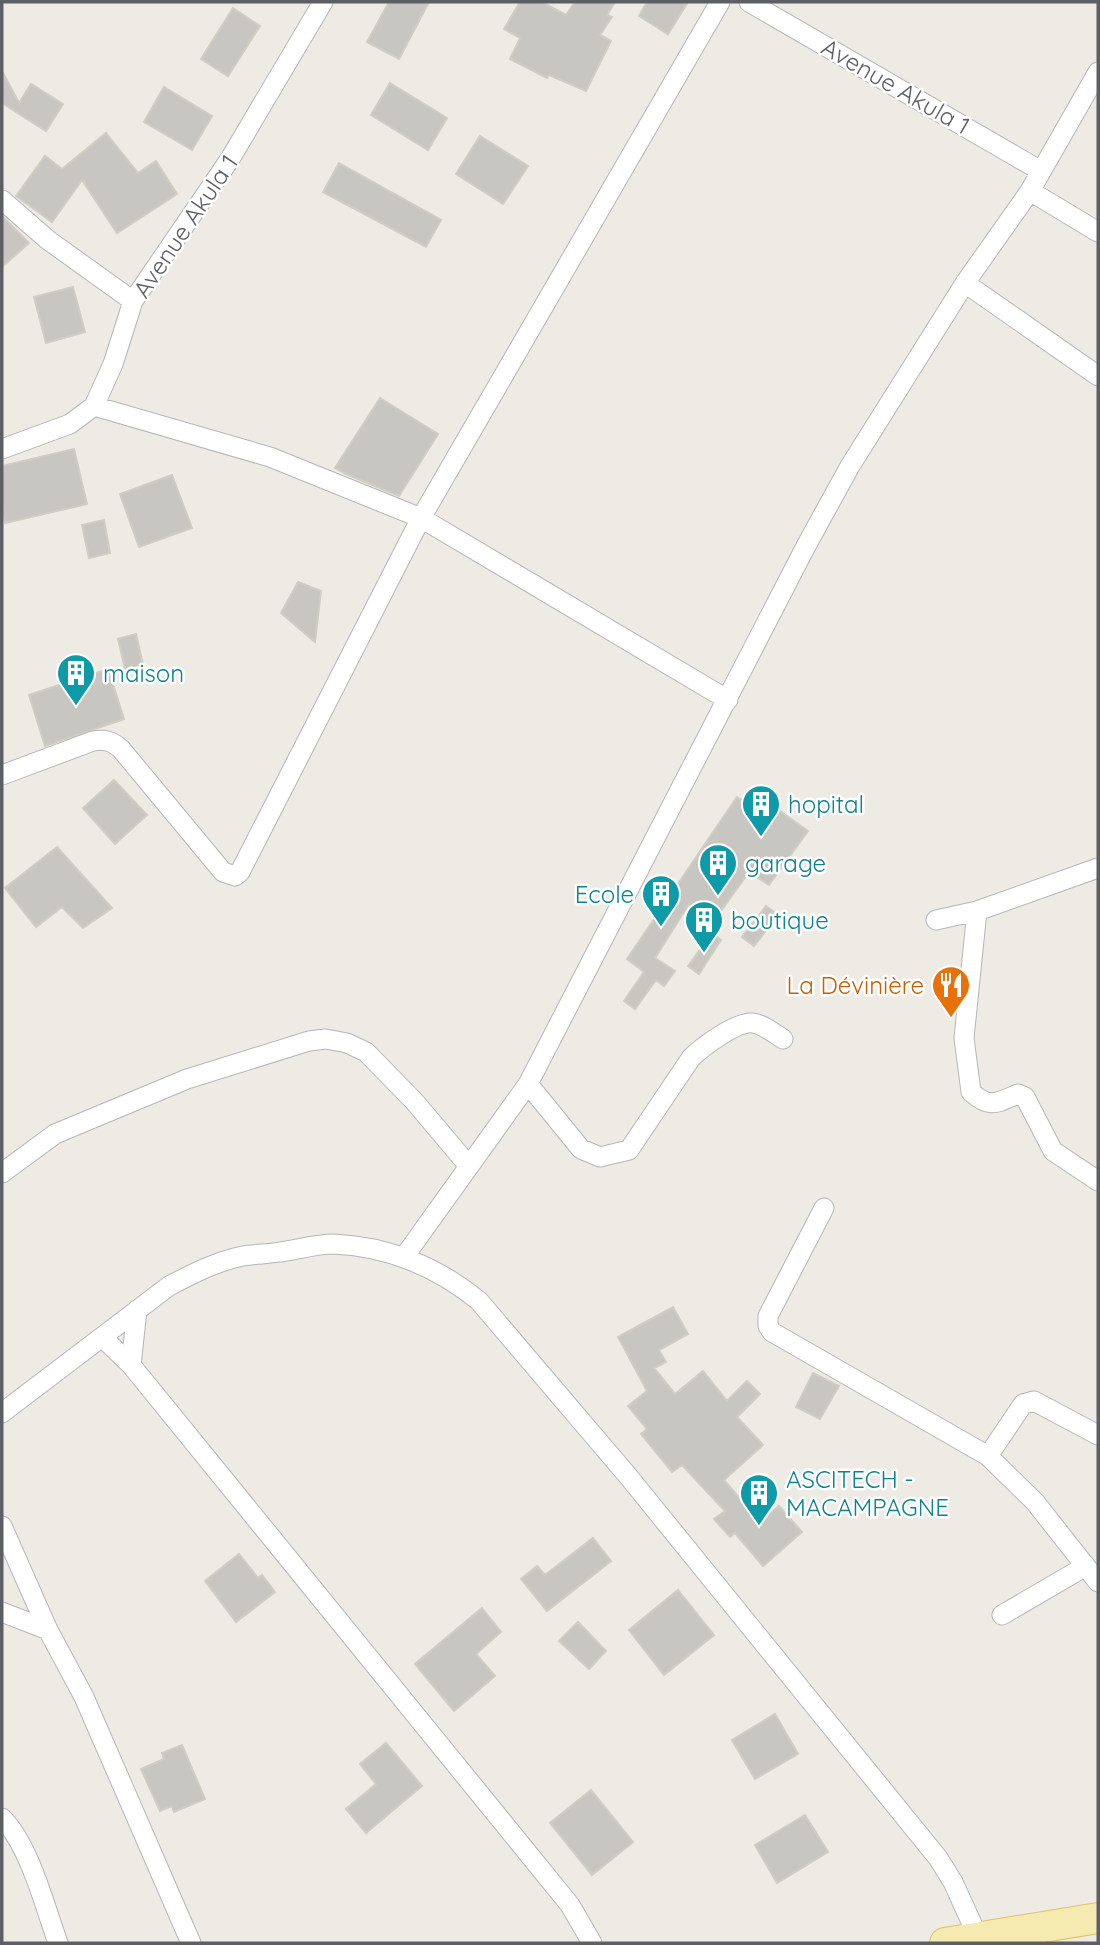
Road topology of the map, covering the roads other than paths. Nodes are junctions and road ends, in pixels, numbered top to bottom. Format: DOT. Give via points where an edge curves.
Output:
graph roads {
  1 [pos="323,2"];
  2 [pos="720,2"];
  3 [pos="749,2"];
  4 [pos="1098,72"];
  5 [pos="1041,171"];
  6 [pos="1030,191"];
  7 [pos="2,200"];
  8 [pos="1098,232"];
  9 [pos="965,283"];
  10 [pos="133,301"];
  11 [pos="1098,376"];
  12 [pos="94,406"];
  13 [pos="2,449"];
  14 [pos="421,518"];
  15 [pos="728,700"];
  16 [pos="2,775"];
  17 [pos="1098,868"];
  18 [pos="976,911"];
  19 [pos="936,920"];
  20 [pos="783,1039"];
  21 [pos="528,1084"];
  22 [pos="468,1165"];
  23 [pos="2,1173"];
  24 [pos="1098,1181"];
  25 [pos="824,1208"];
  26 [pos="404,1257"];
  27 [pos="137,1310"];
  28 [pos="103,1338"];
  29 [pos="131,1365"];
  30 [pos="2,1413"];
  31 [pos="1098,1435"];
  32 [pos="988,1456"];
  33 [pos="2,1526"];
  34 [pos="1086,1566"];
  35 [pos="1098,1582"];
  36 [pos="2,1612"];
  37 [pos="1002,1615"];
  38 [pos="48,1630"];
  39 [pos="2,1818"];
  40 [pos="1098,1918"];
  41 [pos="978,1937"];
  42 [pos="58,1943"];
  43 [pos="191,1943"];
  44 [pos="592,1943"];
  45 [pos="945,1943"];
  1 -- 10 [label="street, Avenue Akula 1" via="230,159"];
  2 -- 14 [label="street"];
  3 -- 5 [label="street, Avenue Akula 1"];
  4 -- 5 [label="street"];
  5 -- 6 [label="street"];
  6 -- 8 [label="street"];
  6 -- 9 [label="street"];
  7 -- 10 [label="street" via="48,240"];
  9 -- 11 [label="street"];
  9 -- 15 [label="street" via="850,466"];
  10 -- 12 [label="street, Avenue Akula 1"];
  12 -- 13 [label="street" via="70,424"];
  12 -- 14 [label="street" via="270,457"];
  14 -- 15 [label="street"];
  14 -- 16 [label="street" via="236,876 222,872 110,741 93,741"];
  15 -- 21 [label="street"];
  17 -- 18 [label="street"];
  18 -- 19 [label="street"];
  18 -- 24 [label="street" via="964,1038 971,1092 983,1103 994,1104 1018,1094 1025,1097 1053,1151"];
  20 -- 21 [label="street" via="748,1023 702,1047 629,1150 600,1157 581,1149"];
  21 -- 22 [label="street"];
  22 -- 23 [label="street" via="366,1052 326,1040 309,1041 175,1084 55,1134"];
  22 -- 26 [label="street"];
  25 -- 32 [label="street" via="768,1316 772,1332"];
  26 -- 27 [label="street" via="331,1244 242,1256 199,1270"];
  26 -- 41 [label="street" via="461,1286 479,1301 628,1476 938,1858"];
  27 -- 28 [label="street"];
  27 -- 29 [label="street"];
  28 -- 29 [label="street"];
  28 -- 30 [label="street"];
  29 -- 44 [label="street" via="570,1905"];
  31 -- 32 [label="street" via="1028,1401"];
  32 -- 34 [label="street" via="1027,1493"];
  33 -- 38 [label="street"];
  34 -- 35 [label="street"];
  34 -- 37 [label="street"];
  36 -- 38 [label="street"];
  38 -- 43 [label="street" via="83,1697"];
  39 -- 42 [label="street" via="23,1849"];
  40 -- 41 [label="main road"];
  41 -- 45 [label="main road"];
}
